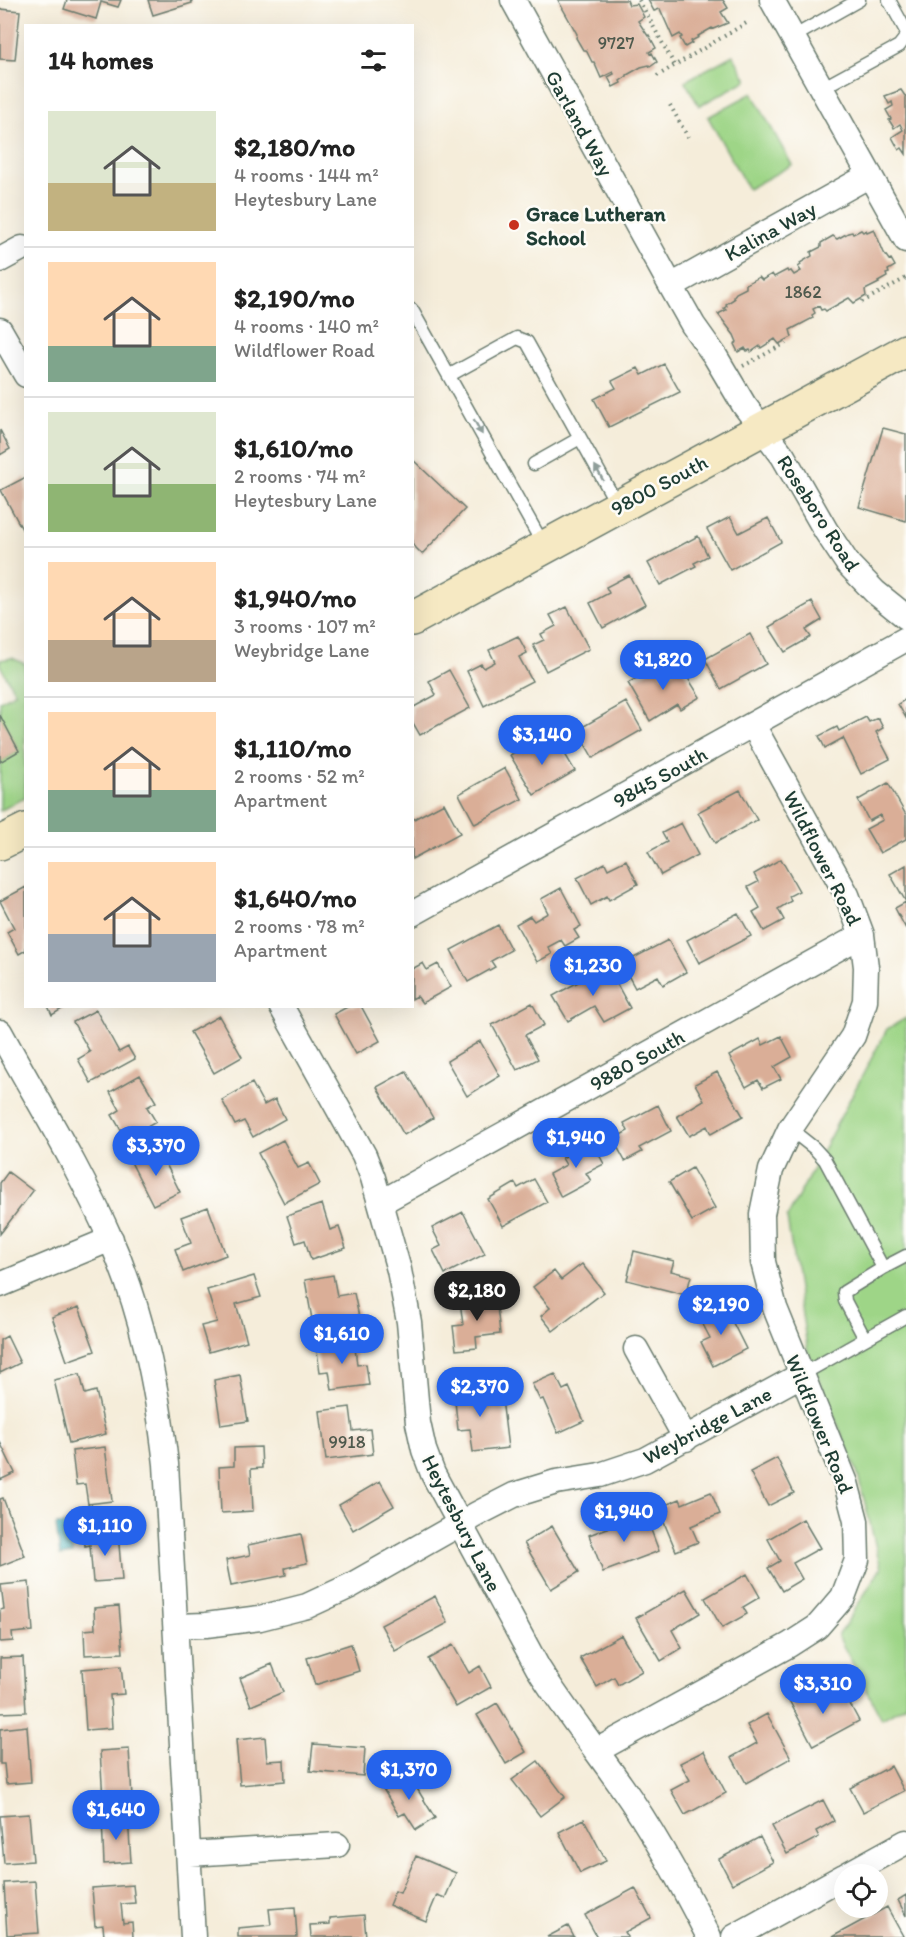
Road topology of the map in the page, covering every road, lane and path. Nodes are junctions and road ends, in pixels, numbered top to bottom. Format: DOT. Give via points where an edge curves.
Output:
graph roads {
  1 [pos="513,0"];
  2 [pos="639,0"];
  3 [pos="772,0"];
  4 [pos="859,0"];
  5 [pos="888,0"];
  6 [pos="748,22"];
  7 [pos="906,31"];
  8 [pos="793,37"];
  9 [pos="906,37"];
  10 [pos="675,66"];
  11 [pos="657,76"];
  12 [pos="822,88"];
  13 [pos="670,105"];
  14 [pos="688,137"];
  15 [pos="870,175"];
  16 [pos="906,240"];
  17 [pos="22,248"];
  18 [pos="0,260"];
  19 [pos="906,278"];
  20 [pos="671,286"];
  21 [pos="861,302"];
  22 [pos="414,313"];
  23 [pos="0,330"];
  24 [pos="786,343"];
  25 [pos="906,351"];
  26 [pos="742,366"];
  27 [pos="24,372"];
  28 [pos="450,375"];
  29 [pos="762,429"];
  30 [pos="580,438"];
  31 [pos="534,464"];
  32 [pos="618,507"];
  33 [pos="545,548"];
  34 [pos="414,618"];
  35 [pos="906,622"];
  36 [pos="753,725"];
  37 [pos="24,831"];
  38 [pos="0,843"];
  39 [pos="414,913"];
  40 [pos="862,935"];
  41 [pos="281,1008"];
  42 [pos="0,1032"];
  43 [pos="790,1129"];
  44 [pos="380,1203"];
  45 [pos="111,1239"];
  46 [pos="906,1256"];
  47 [pos="883,1268"];
  48 [pos="0,1285"];
  49 [pos="906,1316"];
  50 [pos="865,1339"];
  51 [pos="636,1349"];
  52 [pos="801,1376"];
  53 [pos="686,1439"];
  54 [pos="459,1525"];
  55 [pos="176,1626"];
  56 [pos="596,1751"];
  57 [pos="906,1842"];
  58 [pos="337,1845"];
  59 [pos="189,1854"];
  60 [pos="865,1864"];
  61 [pos="834,1881"];
  62 [pos="193,1937"];
  63 [pos="709,1937"];
  64 [pos="734,1937"];
  1 -- 20 [label="street, Garland Way"];
  2 -- 10 [label="path"];
  3 -- 8 [label="street"];
  4 -- 8 [label="lane"];
  5 -- 7 [label="lane"];
  6 -- 10 [label="path"];
  8 -- 12 [label="street"];
  9 -- 12 [label="lane" via="899,46"];
  10 -- 11 [label="path"];
  12 -- 15 [label="street"];
  13 -- 14 [label="path"];
  15 -- 16 [label="street"];
  15 -- 20 [label="street, Kalina Way"];
  17 -- 18 [label="street"];
  19 -- 21 [label="path"];
  20 -- 29 [label="street, Garland Way"];
  22 -- 28 [label="lane"];
  23 -- 27 [label="street"];
  24 -- 26 [label="path"];
  25 -- 29 [label="street, 9800 South"];
  28 -- 30 [label="lane" via="517,338 527,342"];
  28 -- 33 [label="lane, one-way"];
  29 -- 32 [label="street, 9800 South"];
  29 -- 35 [label="street, Roseboro Road" via="783,456 848,564"];
  30 -- 31 [label="lane"];
  32 -- 30 [label="lane, one-way"];
  32 -- 33 [label="street, 9800 South"];
  33 -- 34 [label="street, 9800 South"];
  35 -- 36 [label="street, 9845 South"];
  36 -- 39 [label="street, 9845 South"];
  36 -- 40 [label="street, Wildflower Road" via="847,895"];
  37 -- 38 [label="street"];
  40 -- 43 [label="street, Wildflower Road" via="865,1001 853,1036"];
  40 -- 44 [label="street, 9880 South"];
  41 -- 44 [label="street, Heytesbury Lane" via="363,1155"];
  42 -- 45 [label="street"];
  43 -- 47 [label="lane" via="825,1160"];
  43 -- 52 [label="street, Wildflower Road" via="771,1170 764,1203 763,1262 775,1308"];
  44 -- 54 [label="street, Heytesbury Lane" via="409,1322 424,1450"];
  45 -- 48 [label="street"];
  45 -- 55 [label="street" via="145,1341 159,1408"];
  46 -- 47 [label="lane"];
  47 -- 50 [label="lane" via="844,1292"];
  49 -- 50 [label="lane"];
  50 -- 52 [label="lane"];
  51 -- 53 [label="street"];
  52 -- 53 [label="street, Weybridge Lane"];
  52 -- 56 [label="street, Wildflower Road" via="846,1483 856,1521 857,1560 843,1597 817,1627 789,1645"];
  53 -- 54 [label="street, Weybridge Lane" via="634,1464 514,1495"];
  54 -- 55 [label="street, Weybridge Lane" via="307,1606 260,1618"];
  54 -- 56 [label="street, Heytesbury Lane" via="548,1684"];
  55 -- 59 [label="street"];
  56 -- 63 [label="street, Heytesbury Lane" via="645,1822"];
  57 -- 60 [label="street"];
  58 -- 59 [label="street"];
  59 -- 62 [label="street"];
  61 -- 64 [label="street"];
}
